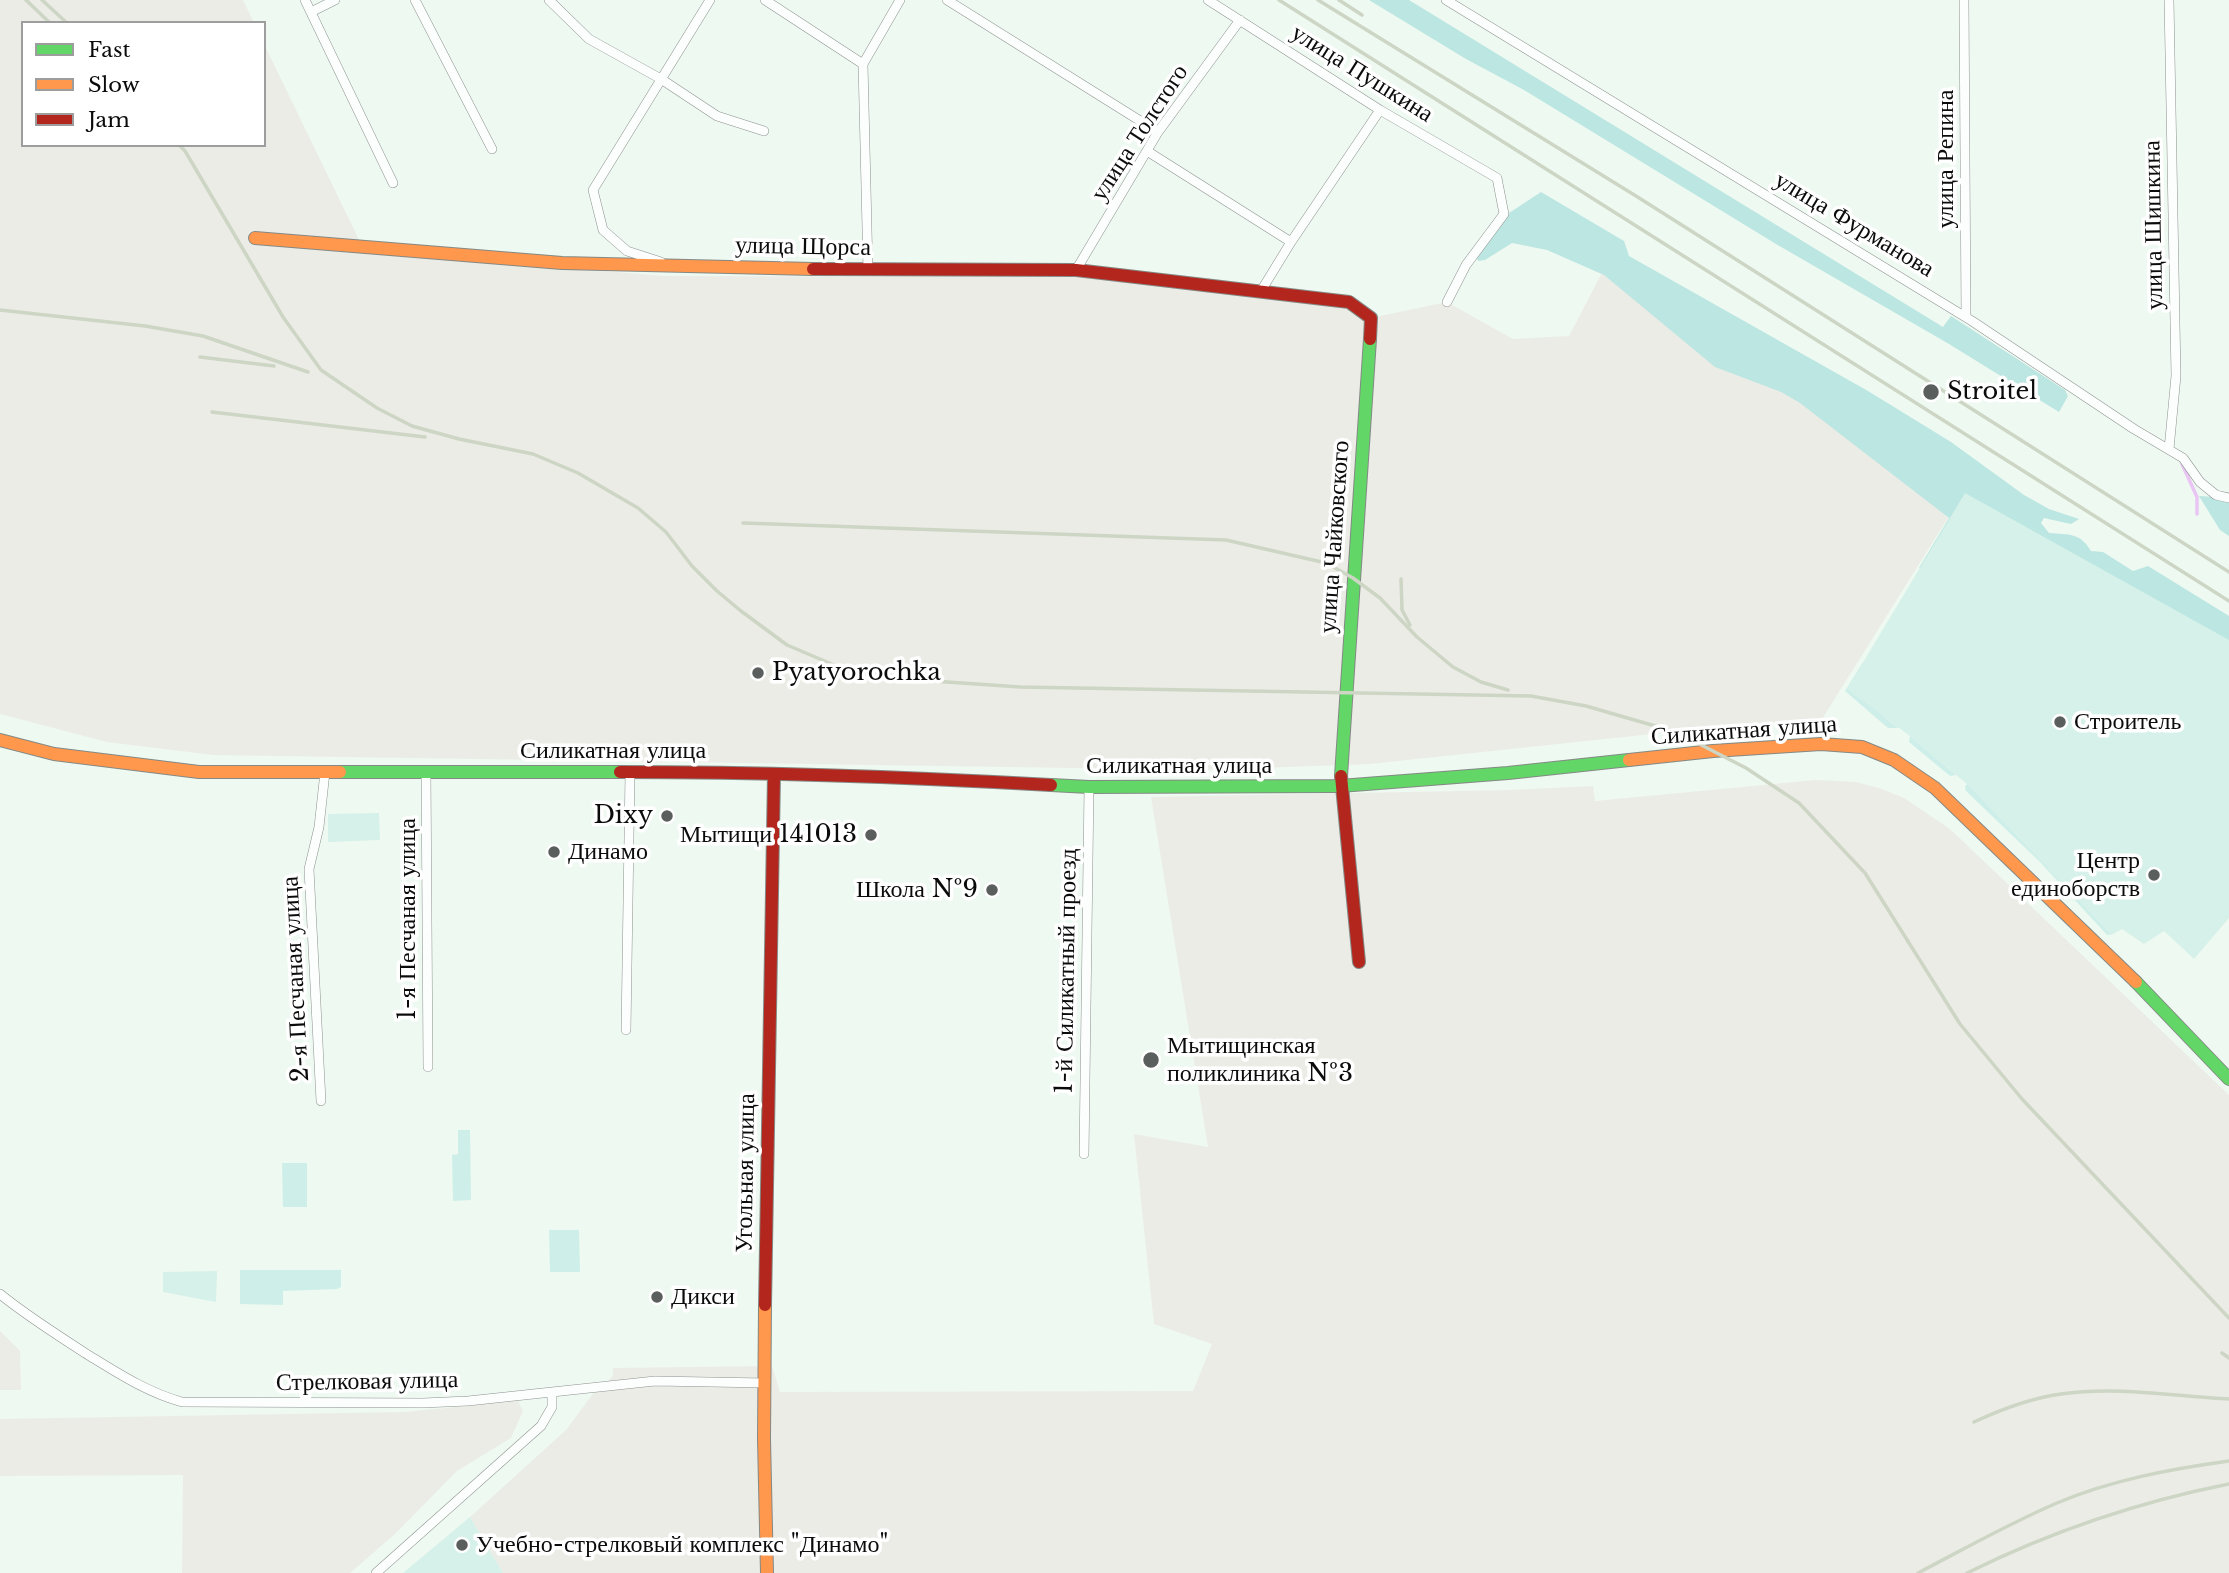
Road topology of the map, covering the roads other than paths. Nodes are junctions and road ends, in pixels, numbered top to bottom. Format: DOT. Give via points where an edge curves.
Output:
graph roads {
  1 [pos="305,0"];
  2 [pos="335,0"];
  3 [pos="415,0"];
  4 [pos="549,0"];
  5 [pos="710,0"];
  6 [pos="765,0"];
  7 [pos="900,0"];
  8 [pos="947,0"];
  9 [pos="1208,0"];
  10 [pos="1446,0"];
  11 [pos="1964,0"];
  12 [pos="2169,0"];
  13 [pos="311,12"];
  14 [pos="1240,20"];
  15 [pos="863,64"];
  16 [pos="662,79"];
  17 [pos="1380,110"];
  18 [pos="764,131"];
  19 [pos="1158,132"];
  20 [pos="492,149"];
  21 [pos="1147,151"];
  22 [pos="393,183"];
  23 [pos="255,238"];
  24 [pos="1291,242"];
  25 [pos="670,265"];
  26 [pos="868,270"];
  27 [pos="1076,270"];
  28 [pos="1261,291"];
  29 [pos="1349,302"];
  30 [pos="1447,302"];
  31 [pos="1966,317"];
  32 [pos="2168,449"];
  33 [pos="2229,498"];
  34 [pos="0,740"];
  35 [pos="426,771"];
  36 [pos="325,772"];
  37 [pos="630,773"];
  38 [pos="774,774"];
  39 [pos="1340,786"];
  40 [pos="1089,788"];
  41 [pos="1359,962"];
  42 [pos="626,1030"];
  43 [pos="428,1067"];
  44 [pos="2229,1079"];
  45 [pos="321,1101"];
  46 [pos="1084,1154"];
  47 [pos="0,1294"];
  48 [pos="765,1383"];
  49 [pos="552,1393"];
  50 [pos="376,1573"];
  51 [pos="767,1573"];
  1 -- 13 [label="street"];
  2 -- 13 [label="street"];
  3 -- 20 [label="street"];
  4 -- 16 [label="street" via="589,39"];
  5 -- 16 [label="street"];
  6 -- 15 [label="street"];
  7 -- 15 [label="street"];
  8 -- 19 [label="street"];
  9 -- 14 [label="street, улица Пушкина"];
  10 -- 31 [label="street, улица Фурманова"];
  11 -- 31 [label="street, улица Репина"];
  12 -- 32 [label="street, улица Шишкина" via="2176,376"];
  13 -- 22 [label="street"];
  14 -- 17 [label="street, улица Пушкина"];
  14 -- 19 [label="street, улица Толстого"];
  15 -- 26 [label="street"];
  16 -- 18 [label="street" via="717,116"];
  16 -- 25 [label="street" via="593,190 603,230 627,251"];
  17 -- 24 [label="street"];
  17 -- 30 [label="street, улица Пушкина" via="1497,178 1504,215 1466,265"];
  19 -- 21 [label="street, улица Толстого"];
  21 -- 24 [label="street"];
  21 -- 27 [label="street, улица Толстого"];
  23 -- 25 [label="street, улица Щорса" via="562,263"];
  24 -- 28 [label="street"];
  25 -- 26 [label="street, улица Щорса"];
  26 -- 27 [label="street, улица Щорса"];
  27 -- 28 [label="street, улица Щорса"];
  28 -- 29 [label="street, улица Щорса"];
  29 -- 39 [label="street, улица Чайковского" via="1371,318"];
  31 -- 32 [label="street, улица Фурманова"];
  32 -- 33 [label="street, улица Фурманова" via="2183,458 2216,495"];
  34 -- 36 [label="street, Силикатная улица" via="54,754 199,772"];
  35 -- 36 [label="street, Силикатная улица"];
  35 -- 37 [label="street, Силикатная улица"];
  35 -- 43 [label="street, 1-я Песчаная улица"];
  36 -- 45 [label="street, 2-я Песчаная улица" via="309,869"];
  37 -- 38 [label="street, Силикатная улица"];
  37 -- 42 [label="street"];
  38 -- 40 [label="street, Силикатная улица"];
  38 -- 48 [label="street, Угольная улица"];
  39 -- 40 [label="street, Силикатная улица"];
  39 -- 41 [label="street"];
  39 -- 44 [label="street, Силикатная улица" via="1713,751 1821,744 1862,747 1895,760 1935,788 2114,959"];
  40 -- 46 [label="street, 1-й Силикатный проезд"];
  47 -- 49 [label="street, Стрелковая улица" via="125,1378 182,1402 423,1403"];
  48 -- 49 [label="street, Стрелковая улица" via="655,1381"];
  48 -- 51 [label="street, Угольная улица"];
  49 -- 50 [label="street" via="552,1407 541,1426"];
}
